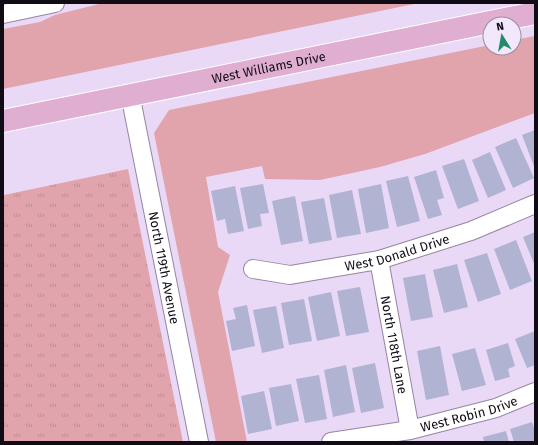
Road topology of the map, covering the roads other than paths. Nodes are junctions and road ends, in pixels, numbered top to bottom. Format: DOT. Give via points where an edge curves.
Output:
graph roads {
  1 [pos="56,3"];
  2 [pos="535,13"];
  3 [pos="3,14"];
  4 [pos="130,94"];
  5 [pos="3,121"];
  6 [pos="535,204"];
  7 [pos="379,260"];
  8 [pos="253,268"];
  9 [pos="535,392"];
  10 [pos="410,430"];
  11 [pos="199,442"];
  12 [pos="331,442"];
  1 -- 3 [label="street"];
  2 -- 4 [label="main road, West Williams Drive"];
  4 -- 5 [label="main road, West Williams Drive"];
  4 -- 11 [label="street, North 119th Avenue"];
  6 -- 7 [label="street, West Donald Drive" via="471,231"];
  7 -- 8 [label="street, West Donald Drive" via="290,275"];
  7 -- 10 [label="street, North 118th Lane"];
  9 -- 10 [label="street, West Robin Drive" via="496,408"];
  10 -- 12 [label="street, West Robin Drive"];
}
